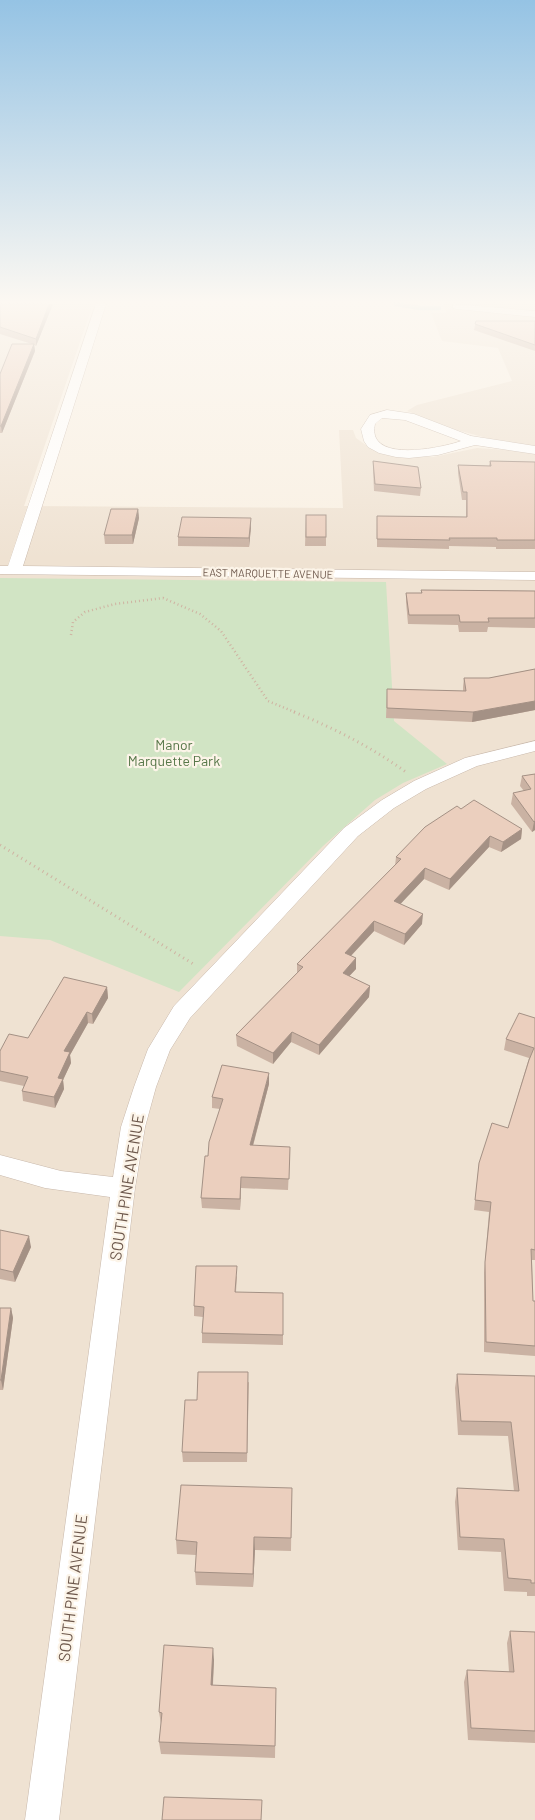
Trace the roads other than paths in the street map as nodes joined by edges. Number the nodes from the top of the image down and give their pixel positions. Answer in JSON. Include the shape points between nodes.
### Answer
{"nodes":[{"id":1,"x":71,"y":389,"type":"edge"},
{"id":2,"x":475,"y":440,"type":"junction"},
{"id":3,"x":535,"y":450,"type":"edge"},
{"id":4,"x":7,"y":570,"type":"edge"},
{"id":5,"x":535,"y":576,"type":"edge"},
{"id":6,"x":535,"y":746,"type":"edge"},
{"id":7,"x":0,"y":1165,"type":"edge"},
{"id":8,"x":123,"y":1188,"type":"junction"},
{"id":9,"x":42,"y":1820,"type":"edge"}],
"edges":[{"from":1,"to":4,"type":"street"},
{"from":2,"to":2,"type":"street","via":[[395,414],[374,417],[367,432],[373,444],[400,453],[433,452]]},
{"from":2,"to":3,"type":"street"},
{"from":4,"to":5,"type":"street","name":"EAST MARQUETTE AVENUE"},
{"from":6,"to":8,"type":"street","name":"SOUTH PINE AVENUE","via":[[470,762],[388,804],[351,832],[216,975],[182,1012],[160,1049],[133,1127]]},
{"from":7,"to":8,"type":"street","via":[[88,1186]]},
{"from":8,"to":9,"type":"street","name":"SOUTH PINE AVENUE"}]}
